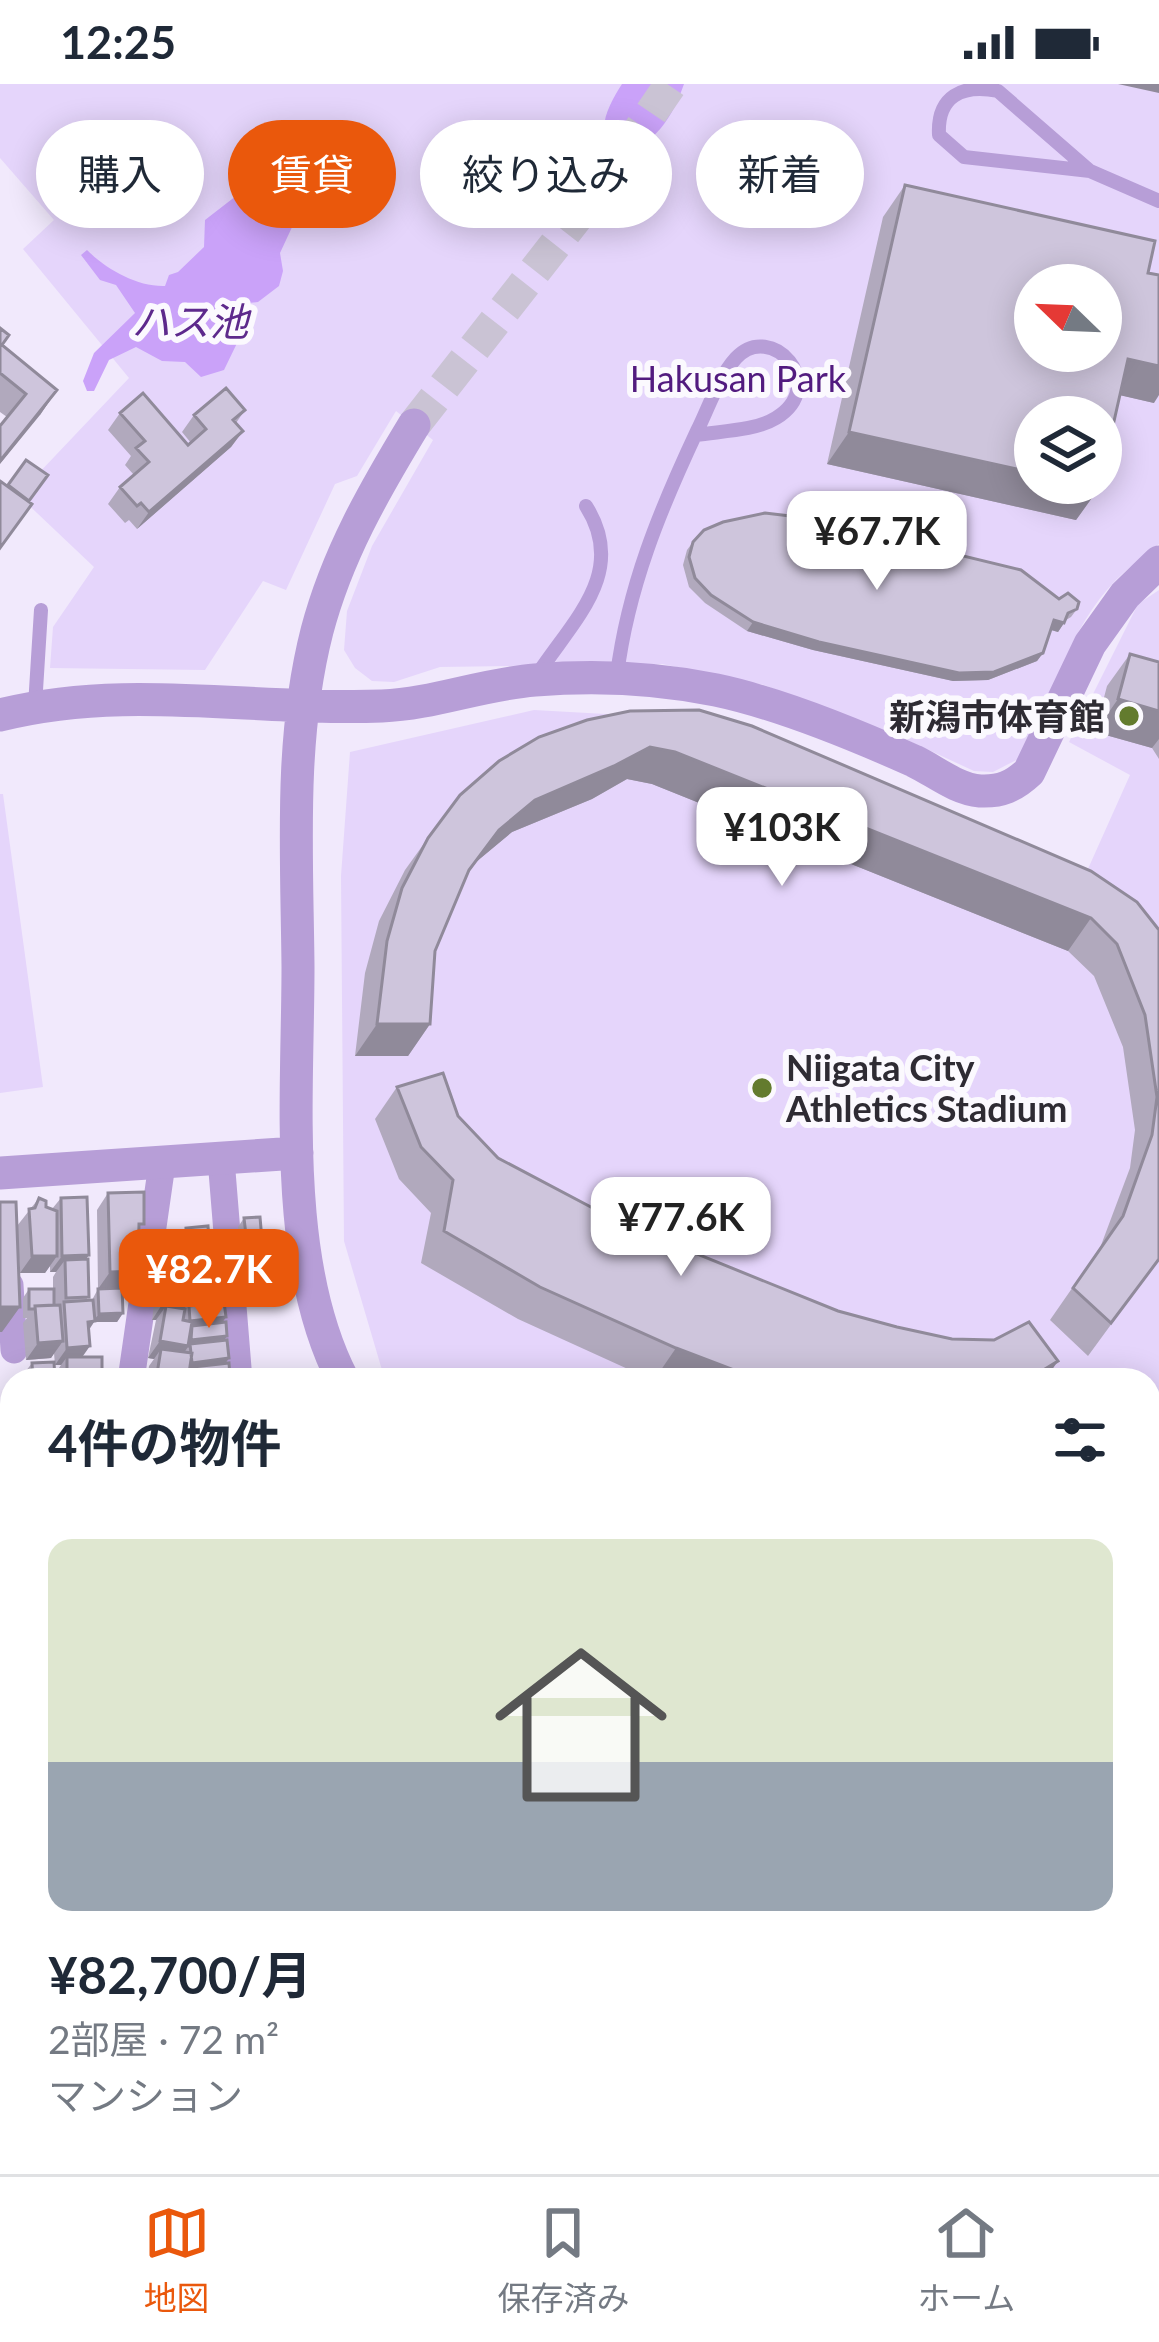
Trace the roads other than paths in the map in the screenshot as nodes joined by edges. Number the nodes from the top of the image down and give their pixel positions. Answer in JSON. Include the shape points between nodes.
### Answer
{"nodes":[{"id":1,"x":1090,"y":170,"type":"junction"},
{"id":2,"x":1159,"y":201,"type":"edge"},
{"id":3,"x":414,"y":425,"type":"tunnel mouth"},
{"id":4,"x":696,"y":435,"type":"junction"},
{"id":5,"x":586,"y":506,"type":"dead end"},
{"id":6,"x":1159,"y":562,"type":"edge"},
{"id":7,"x":41,"y":610,"type":"dead end"},
{"id":8,"x":616,"y":679,"type":"junction"},
{"id":9,"x":534,"y":680,"type":"junction"},
{"id":10,"x":35,"y":706,"type":"junction"},
{"id":11,"x":304,"y":706,"type":"junction"},
{"id":12,"x":0,"y":715,"type":"edge"},
{"id":13,"x":297,"y":1153,"type":"junction"},
{"id":14,"x":221,"y":1159,"type":"junction"},
{"id":15,"x":162,"y":1164,"type":"junction"},
{"id":16,"x":3,"y":1180,"type":"edge"},
{"id":17,"x":9,"y":1261,"type":"edge"},
{"id":18,"x":14,"y":1349,"type":"dead end"},
{"id":19,"x":133,"y":1368,"type":"edge"},
{"id":20,"x":237,"y":1368,"type":"edge"},
{"id":21,"x":339,"y":1368,"type":"edge"}],
"edges":[{"from":1,"to":1,"type":"lane","via":[[964,157],[939,136],[938,119],[944,104],[980,84]]},
{"from":1,"to":2,"type":"lane"},
{"from":3,"to":11,"type":"street","via":[[337,567]]},
{"from":4,"to":4,"type":"lane","via":[[742,352],[769,348],[793,364],[798,389],[773,420]]},
{"from":4,"to":8,"type":"lane","via":[[649,538]]},
{"from":5,"to":9,"type":"lane","via":[[603,539],[602,570]]},
{"from":6,"to":8,"type":"street","via":[[1105,620],[1037,758],[1005,789],[960,786],[744,696]]},
{"from":7,"to":10,"type":"lane"},
{"from":8,"to":9,"type":"street"},
{"from":9,"to":11,"type":"street","via":[[388,706]]},
{"from":10,"to":11,"type":"street","via":[[154,697]]},
{"from":10,"to":12,"type":"street"},
{"from":11,"to":13,"type":"street","via":[[296,775]]},
{"from":13,"to":14,"type":"street"},
{"from":13,"to":21,"type":"street","via":[[313,1306]]},
{"from":14,"to":15,"type":"street"},
{"from":14,"to":20,"type":"street"},
{"from":15,"to":16,"type":"street"},
{"from":15,"to":19,"type":"street"},
{"from":17,"to":18,"type":"street"}]}
